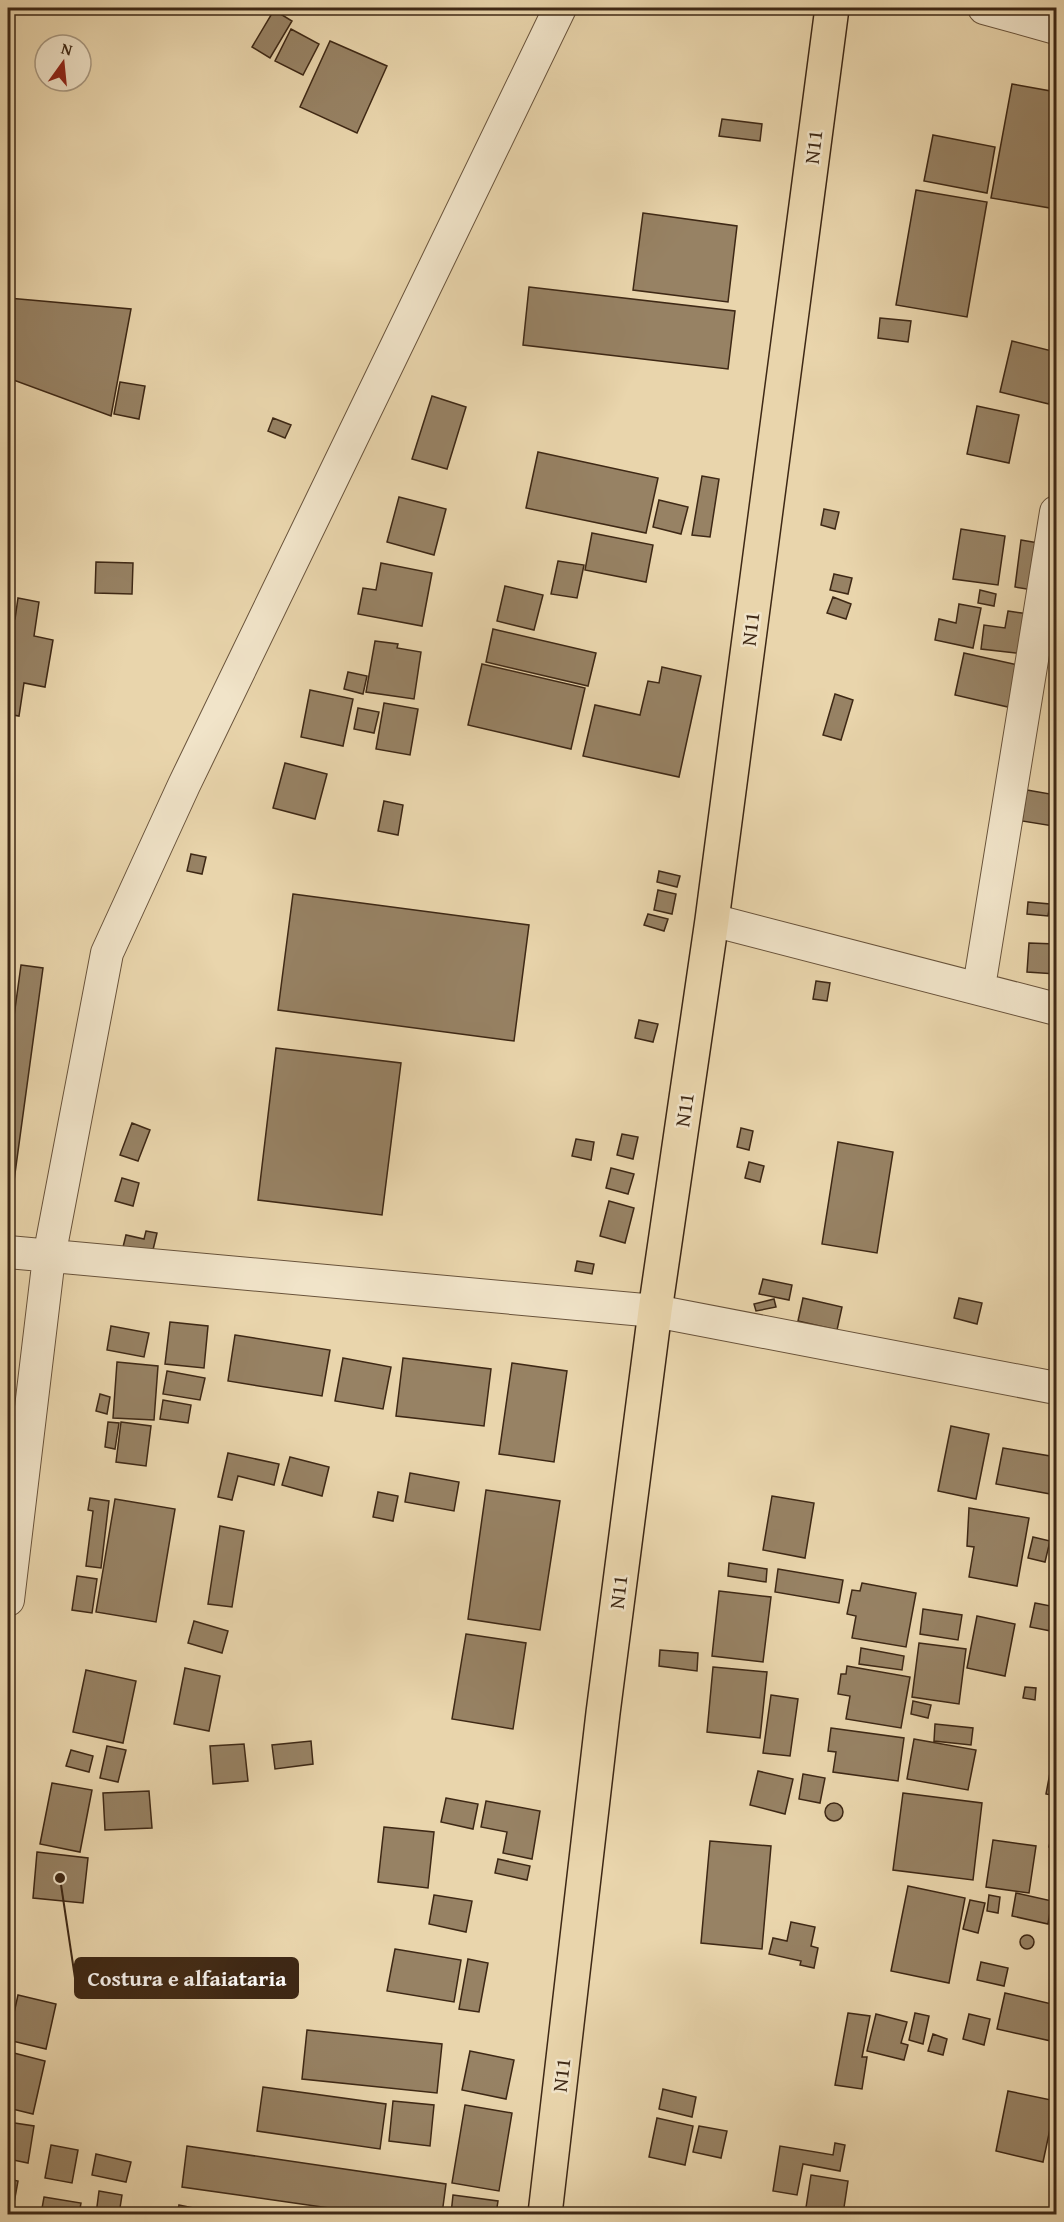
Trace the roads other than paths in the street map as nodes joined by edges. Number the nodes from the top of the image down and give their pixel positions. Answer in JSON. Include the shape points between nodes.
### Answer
{"nodes":[{"id":1,"x":560,"y":8,"type":"edge"},
{"id":2,"x":832,"y":8,"type":"edge"},
{"id":3,"x":984,"y":8,"type":"edge"},
{"id":4,"x":1056,"y":28,"type":"edge"},
{"id":5,"x":1056,"y":512,"type":"edge"},
{"id":6,"x":712,"y":920,"type":"junction"},
{"id":7,"x":979,"y":987,"type":"junction"},
{"id":8,"x":1056,"y":1009,"type":"edge"},
{"id":9,"x":8,"y":1252,"type":"edge"},
{"id":10,"x":49,"y":1257,"type":"junction"},
{"id":11,"x":655,"y":1311,"type":"junction"},
{"id":12,"x":1056,"y":1388,"type":"edge"},
{"id":13,"x":8,"y":1600,"type":"edge"},
{"id":14,"x":545,"y":2214,"type":"edge"}],
"edges":[{"from":1,"to":10,"type":"street","via":[[184,785],[107,953]]},
{"from":2,"to":6,"type":"main road","name":"N11"},
{"from":3,"to":4,"type":"street"},
{"from":5,"to":7,"type":"street"},
{"from":6,"to":7,"type":"street"},
{"from":6,"to":11,"type":"main road","name":"N11"},
{"from":7,"to":8,"type":"street"},
{"from":9,"to":10,"type":"street"},
{"from":10,"to":11,"type":"street"},
{"from":10,"to":13,"type":"street"},
{"from":11,"to":12,"type":"street"},
{"from":11,"to":14,"type":"main road","name":"N11","via":[[603,1713]]}]}
